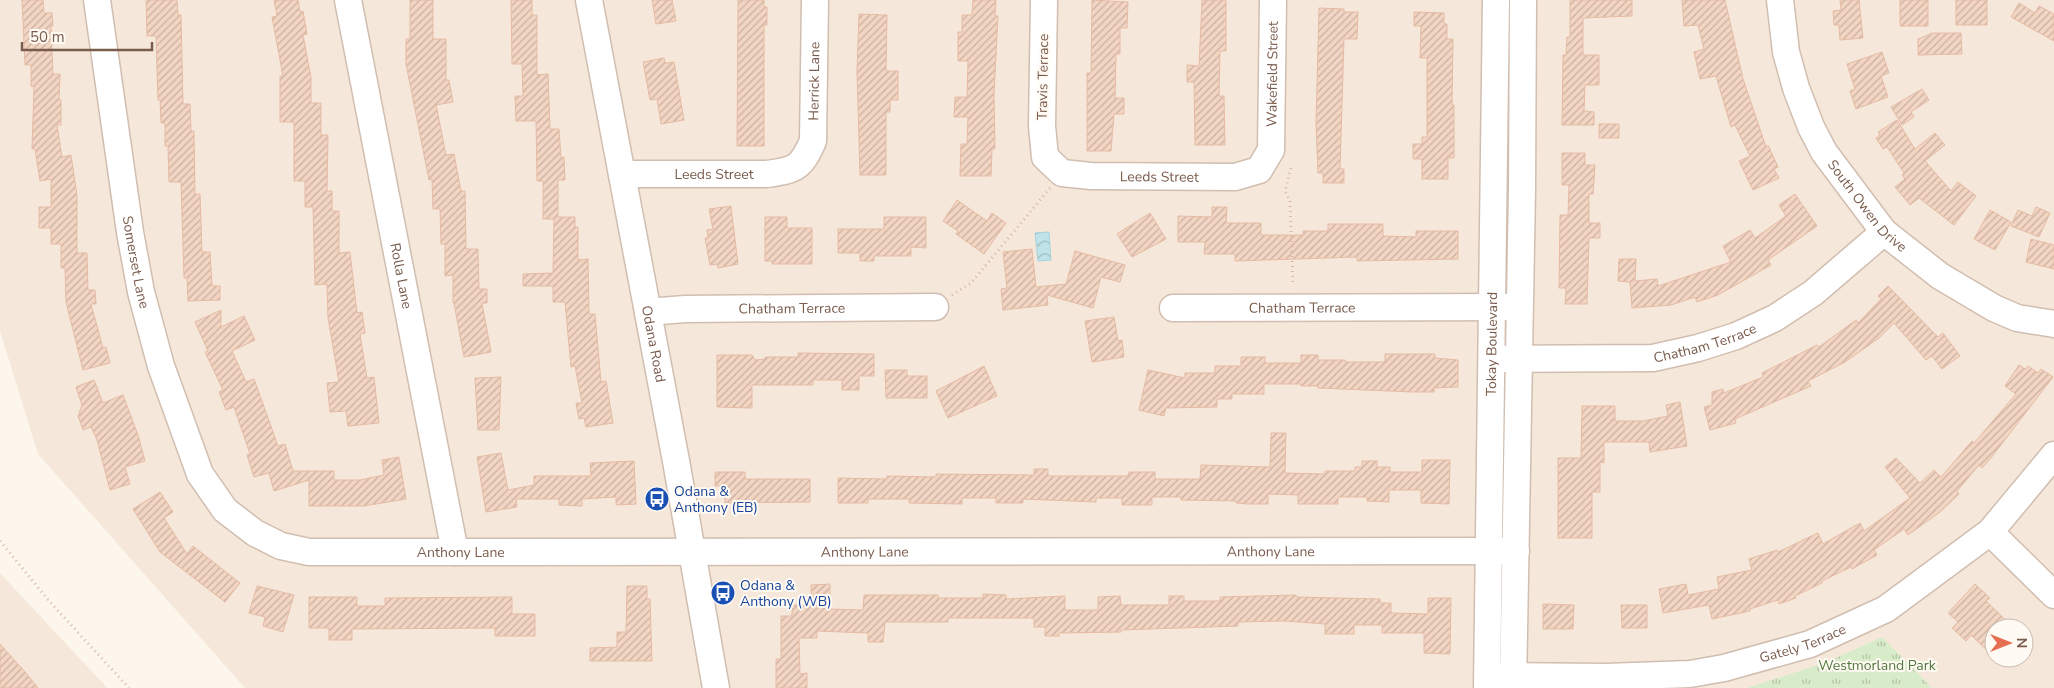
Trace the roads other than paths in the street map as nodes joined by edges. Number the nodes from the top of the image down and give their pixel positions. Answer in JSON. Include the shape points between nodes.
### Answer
{"nodes":[{"id":1,"x":97,"y":0,"type":"edge"},
{"id":2,"x":348,"y":0,"type":"edge"},
{"id":3,"x":589,"y":0,"type":"edge"},
{"id":4,"x":815,"y":0,"type":"edge"},
{"id":5,"x":1044,"y":0,"type":"edge"},
{"id":6,"x":1273,"y":0,"type":"edge"},
{"id":7,"x":1496,"y":0,"type":"edge"},
{"id":8,"x":1523,"y":0,"type":"edge"},
{"id":9,"x":1780,"y":0,"type":"edge"},
{"id":10,"x":1271,"y":150,"type":"joint"},
{"id":11,"x":1045,"y":153,"type":"joint"},
{"id":12,"x":804,"y":161,"type":"joint"},
{"id":13,"x":622,"y":174,"type":"junction"},
{"id":14,"x":1884,"y":232,"type":"junction"},
{"id":15,"x":934,"y":306,"type":"road end"},
{"id":16,"x":1492,"y":307,"type":"junction"},
{"id":17,"x":1519,"y":307,"type":"junction"},
{"id":18,"x":1173,"y":308,"type":"dead end"},
{"id":19,"x":648,"y":312,"type":"junction"},
{"id":20,"x":2054,"y":324,"type":"edge"},
{"id":21,"x":1492,"y":359,"type":"junction"},
{"id":22,"x":1519,"y":360,"type":"junction"},
{"id":23,"x":2054,"y":455,"type":"edge"},
{"id":24,"x":225,"y":510,"type":"joint"},
{"id":25,"x":1990,"y":532,"type":"junction"},
{"id":26,"x":1488,"y":551,"type":"junction"},
{"id":27,"x":1516,"y":551,"type":"junction"},
{"id":28,"x":455,"y":552,"type":"junction"},
{"id":29,"x":692,"y":552,"type":"junction"},
{"id":30,"x":2054,"y":595,"type":"edge"},
{"id":31,"x":1487,"y":682,"type":"edge"},
{"id":32,"x":1513,"y":682,"type":"edge"},
{"id":33,"x":716,"y":688,"type":"edge"}],
"edges":[{"from":1,"to":24,"type":"street","name":"Somerset Lane","via":[[141,292],[161,366],[200,474]]},
{"from":2,"to":28,"type":"street","name":"Rolla Lane"},
{"from":3,"to":13,"type":"street","name":"Odana Road"},
{"from":4,"to":12,"type":"street","name":"Herrick Lane","via":[[813,141]]},
{"from":5,"to":11,"type":"street","name":"Travis Terrace","via":[[1042,126]]},
{"from":6,"to":10,"type":"street","name":"Wakefield Street"},
{"from":7,"to":16,"type":"street","name":"Tokay Boulevard"},
{"from":8,"to":17,"type":"street","name":"Tokay Boulevard"},
{"from":9,"to":14,"type":"street","name":"South Owen Drive","via":[[1786,52],[1811,127],[1824,152]]},
{"from":10,"to":11,"type":"street","name":"Leeds Street","via":[[1259,170],[1235,177],[1062,173],[1045,157]]},
{"from":12,"to":13,"type":"street","name":"Leeds Street","via":[[788,171],[767,174]]},
{"from":13,"to":19,"type":"street","name":"Odana Road"},
{"from":14,"to":20,"type":"street","name":"South Owen Drive","via":[[1940,276],[1994,308],[2017,318]]},
{"from":14,"to":22,"type":"street","name":"Chatham Terrace","via":[[1813,293],[1775,318],[1736,336],[1653,358]]},
{"from":15,"to":19,"type":"street","name":"Chatham Terrace"},
{"from":16,"to":17,"type":"street","name":"Chatham Terrace"},
{"from":16,"to":18,"type":"street","name":"Chatham Terrace"},
{"from":16,"to":21,"type":"street","name":"Tokay Boulevard"},
{"from":17,"to":22,"type":"street","name":"Tokay Boulevard"},
{"from":19,"to":29,"type":"street","name":"Odana Road"},
{"from":21,"to":22,"type":"street","name":"Chatham Terrace"},
{"from":21,"to":26,"type":"street","name":"Tokay Boulevard"},
{"from":22,"to":27,"type":"street","name":"Tokay Boulevard"},
{"from":23,"to":25,"type":"street","name":"Gately Terrace"},
{"from":24,"to":28,"type":"street","name":"Anthony Lane","via":[[255,533],[281,546],[309,552]]},
{"from":25,"to":30,"type":"street"},
{"from":25,"to":32,"type":"street","name":"Gately Terrace","via":[[1886,609],[1810,644],[1690,674]]},
{"from":26,"to":27,"type":"street","name":"Anthony Lane"},
{"from":26,"to":29,"type":"street","name":"Anthony Lane"},
{"from":26,"to":31,"type":"street","name":"Tokay Boulevard"},
{"from":27,"to":32,"type":"street","name":"Tokay Boulevard"},
{"from":28,"to":29,"type":"street","name":"Anthony Lane"},
{"from":29,"to":33,"type":"street","name":"Odana Road"},
{"from":31,"to":32,"type":"street","name":"Gately Terrace"}]}
